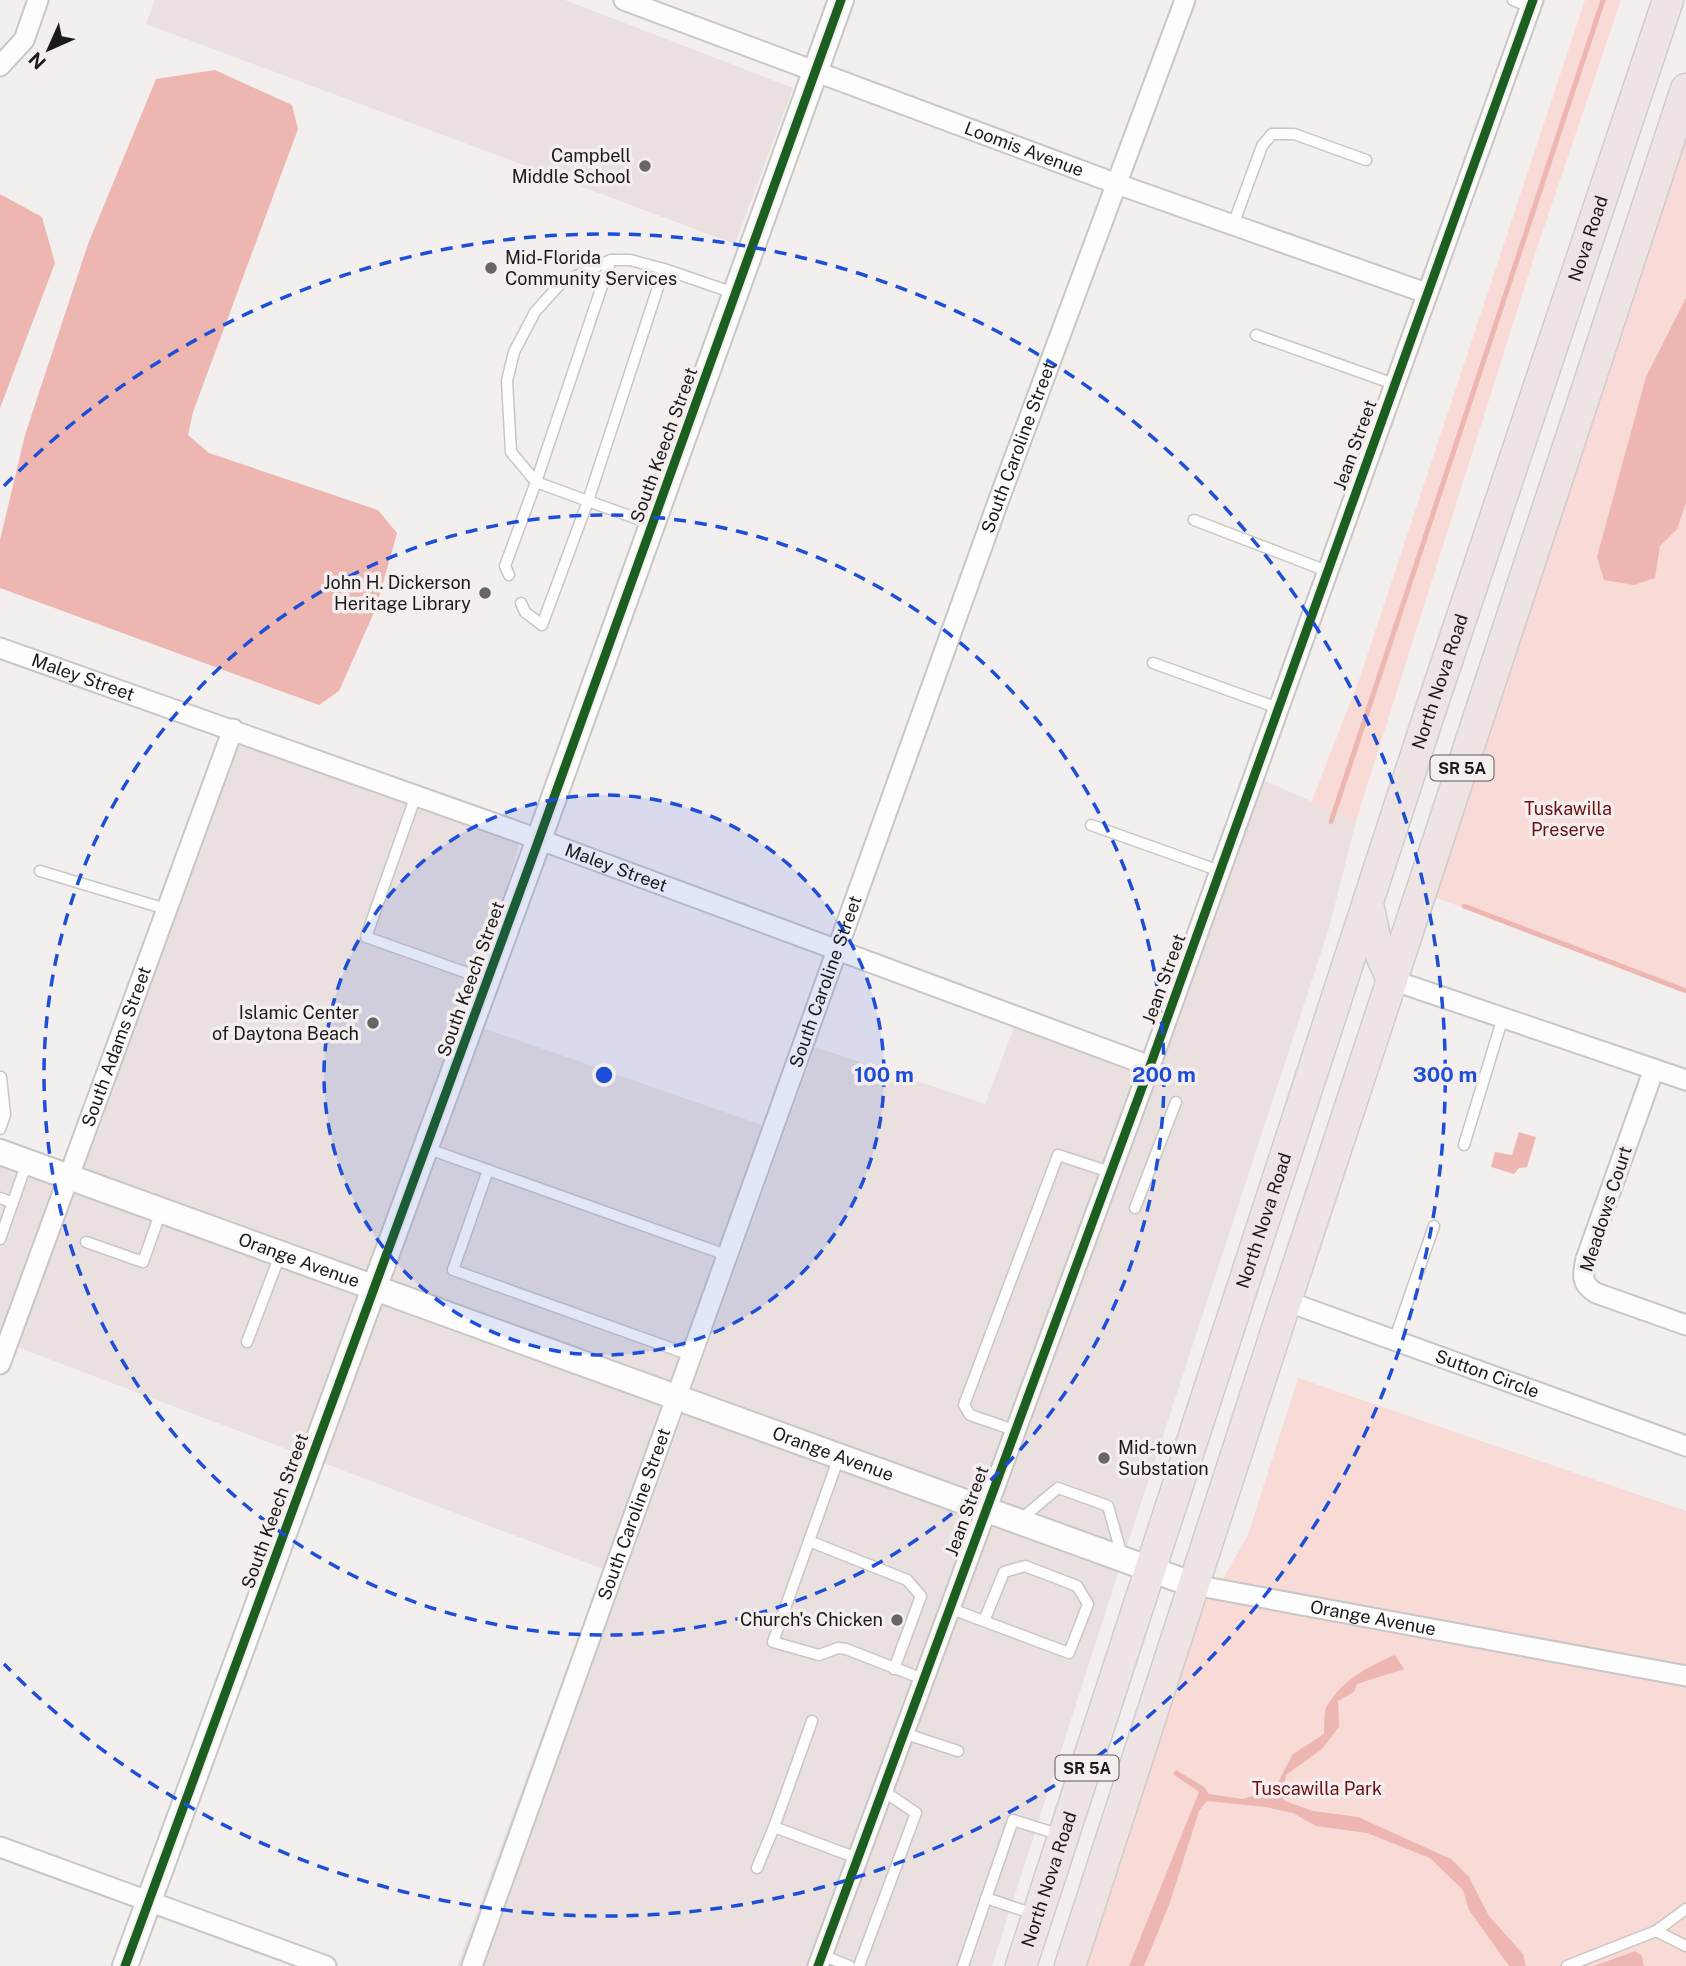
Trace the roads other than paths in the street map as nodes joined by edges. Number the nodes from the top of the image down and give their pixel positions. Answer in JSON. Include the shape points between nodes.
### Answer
{"nodes":[{"id":1,"x":38,"y":0,"type":"edge"},
{"id":2,"x":624,"y":0,"type":"edge"},
{"id":3,"x":841,"y":0,"type":"edge"},
{"id":4,"x":1185,"y":0,"type":"edge"},
{"id":5,"x":1668,"y":0,"type":"edge"},
{"id":6,"x":1526,"y":2,"type":"edge"},
{"id":7,"x":0,"y":66,"type":"edge"},
{"id":8,"x":815,"y":72,"type":"junction"},
{"id":9,"x":1686,"y":89,"type":"edge"},
{"id":10,"x":1633,"y":104,"type":"junction"},
{"id":11,"x":1366,"y":160,"type":"dead end"},
{"id":12,"x":1612,"y":170,"type":"junction"},
{"id":13,"x":1117,"y":184,"type":"junction"},
{"id":14,"x":1653,"y":188,"type":"junction"},
{"id":15,"x":1233,"y":225,"type":"junction"},
{"id":16,"x":1630,"y":258,"type":"junction"},
{"id":17,"x":611,"y":260,"type":"junction"},
{"id":18,"x":664,"y":268,"type":"junction"},
{"id":19,"x":1426,"y":293,"type":"junction"},
{"id":20,"x":735,"y":294,"type":"junction"},
{"id":21,"x":1256,"y":335,"type":"dead end"},
{"id":22,"x":1394,"y":384,"type":"junction"},
{"id":23,"x":1509,"y":477,"type":"joint"},
{"id":24,"x":536,"y":482,"type":"junction"},
{"id":25,"x":588,"y":501,"type":"junction"},
{"id":26,"x":1194,"y":520,"type":"dead end"},
{"id":27,"x":652,"y":524,"type":"junction"},
{"id":28,"x":507,"y":571,"type":"dead end"},
{"id":29,"x":1327,"y":571,"type":"junction"},
{"id":30,"x":521,"y":603,"type":"dead end"},
{"id":31,"x":0,"y":648,"type":"edge"},
{"id":32,"x":1153,"y":663,"type":"dead end"},
{"id":33,"x":1278,"y":708,"type":"junction"},
{"id":34,"x":233,"y":729,"type":"junction"},
{"id":35,"x":416,"y":795,"type":"junction"},
{"id":36,"x":1091,"y":825,"type":"dead end"},
{"id":37,"x":538,"y":839,"type":"junction"},
{"id":38,"x":40,"y":871,"type":"dead end"},
{"id":39,"x":1220,"y":872,"type":"junction"},
{"id":40,"x":1368,"y":904,"type":"junction"},
{"id":41,"x":166,"y":909,"type":"junction"},
{"id":42,"x":839,"y":951,"type":"junction"},
{"id":43,"x":1345,"y":974,"type":"junction"},
{"id":44,"x":487,"y":980,"type":"junction"},
{"id":45,"x":1392,"y":980,"type":"junction"},
{"id":46,"x":1503,"y":1017,"type":"junction"},
{"id":47,"x":1371,"y":1043,"type":"junction"},
{"id":48,"x":1150,"y":1066,"type":"junction"},
{"id":49,"x":1654,"y":1069,"type":"junction"},
{"id":50,"x":1,"y":1077,"type":"edge"},
{"id":51,"x":1686,"y":1080,"type":"edge"},
{"id":52,"x":1176,"y":1102,"type":"dead end"},
{"id":53,"x":0,"y":1129,"type":"edge"},
{"id":54,"x":1464,"y":1144,"type":"dead end"},
{"id":55,"x":425,"y":1148,"type":"junction"},
{"id":56,"x":0,"y":1152,"type":"edge"},
{"id":57,"x":27,"y":1162,"type":"junction"},
{"id":58,"x":488,"y":1170,"type":"junction"},
{"id":59,"x":1110,"y":1172,"type":"junction"},
{"id":60,"x":68,"y":1177,"type":"junction"},
{"id":61,"x":0,"y":1198,"type":"edge"},
{"id":62,"x":13,"y":1203,"type":"junction"},
{"id":63,"x":1135,"y":1208,"type":"dead end"},
{"id":64,"x":161,"y":1211,"type":"junction"},
{"id":65,"x":1434,"y":1226,"type":"dead end"},
{"id":66,"x":0,"y":1240,"type":"edge"},
{"id":67,"x":86,"y":1242,"type":"dead end"},
{"id":68,"x":280,"y":1254,"type":"junction"},
{"id":69,"x":729,"y":1256,"type":"junction"},
{"id":70,"x":374,"y":1288,"type":"junction"},
{"id":71,"x":1286,"y":1301,"type":"junction"},
{"id":72,"x":1686,"y":1325,"type":"edge"},
{"id":73,"x":1394,"y":1341,"type":"junction"},
{"id":74,"x":247,"y":1342,"type":"dead end"},
{"id":75,"x":693,"y":1357,"type":"junction"},
{"id":76,"x":0,"y":1364,"type":"edge"},
{"id":77,"x":678,"y":1398,"type":"junction"},
{"id":78,"x":1014,"y":1430,"type":"junction"},
{"id":79,"x":1686,"y":1446,"type":"edge"},
{"id":80,"x":840,"y":1457,"type":"junction"},
{"id":81,"x":985,"y":1509,"type":"junction"},
{"id":82,"x":1018,"y":1521,"type":"junction"},
{"id":83,"x":809,"y":1541,"type":"junction"},
{"id":84,"x":1123,"y":1560,"type":"junction"},
{"id":85,"x":1152,"y":1570,"type":"junction"},
{"id":86,"x":1194,"y":1586,"type":"junction"},
{"id":87,"x":949,"y":1608,"type":"junction"},
{"id":88,"x":984,"y":1621,"type":"junction"},
{"id":89,"x":894,"y":1669,"type":"junction"},
{"id":90,"x":1686,"y":1676,"type":"edge"},
{"id":91,"x":923,"y":1679,"type":"junction"},
{"id":92,"x":812,"y":1721,"type":"dead end"},
{"id":93,"x":903,"y":1732,"type":"junction"},
{"id":94,"x":958,"y":1751,"type":"dead end"},
{"id":95,"x":882,"y":1790,"type":"junction"},
{"id":96,"x":774,"y":1827,"type":"junction"},
{"id":97,"x":1065,"y":1836,"type":"junction"},
{"id":98,"x":0,"y":1847,"type":"edge"},
{"id":99,"x":858,"y":1858,"type":"junction"},
{"id":100,"x":757,"y":1868,"type":"dead end"},
{"id":101,"x":986,"y":1898,"type":"junction"},
{"id":102,"x":148,"y":1901,"type":"junction"},
{"id":103,"x":1686,"y":1909,"type":"edge"},
{"id":104,"x":1038,"y":1915,"type":"junction"},
{"id":105,"x":1656,"y":1931,"type":"junction"},
{"id":106,"x":1686,"y":1946,"type":"edge"},
{"id":107,"x":820,"y":1961,"type":"edge"},
{"id":108,"x":125,"y":1966,"type":"edge"},
{"id":109,"x":326,"y":1966,"type":"edge"},
{"id":110,"x":472,"y":1966,"type":"edge"},
{"id":111,"x":849,"y":1966,"type":"edge"},
{"id":112,"x":859,"y":1966,"type":"edge"},
{"id":113,"x":963,"y":1966,"type":"edge"},
{"id":114,"x":1021,"y":1966,"type":"edge"},
{"id":115,"x":1070,"y":1966,"type":"edge"},
{"id":116,"x":1567,"y":1966,"type":"edge"}],
"edges":[{"from":1,"to":7,"type":"street","via":[[24,40]]},
{"from":2,"to":8,"type":"street","name":"Loomis Avenue"},
{"from":3,"to":8,"type":"street","name":"South Keech Street"},
{"from":4,"to":13,"type":"street","name":"South Caroline Street"},
{"from":5,"to":10,"type":"main road","name":"Nova Road","number":"SR 5A"},
{"from":6,"to":19,"type":"street","name":"Jean Street"},
{"from":8,"to":13,"type":"street","name":"Loomis Avenue"},
{"from":8,"to":20,"type":"street","name":"South Keech Street"},
{"from":9,"to":14,"type":"main road","number":"SR 5A"},
{"from":10,"to":12,"type":"main road","name":"Nova Road","number":"SR 5A"},
{"from":10,"to":14,"type":"main road","via":[[1639,155]]},
{"from":11,"to":15,"type":"lane","via":[[1294,134],[1272,134],[1262,146]]},
{"from":12,"to":16,"type":"main road","via":[[1625,194]]},
{"from":12,"to":23,"type":"main road","name":"Nova Road","number":"SR 5A"},
{"from":13,"to":15,"type":"street","name":"Loomis Avenue"},
{"from":13,"to":42,"type":"street","name":"South Caroline Street","via":[[998,502]]},
{"from":14,"to":16,"type":"main road","number":"SR 5A"},
{"from":15,"to":19,"type":"street","name":"Loomis Avenue"},
{"from":16,"to":45,"type":"main road","number":"SR 5A"},
{"from":17,"to":18,"type":"lane"},
{"from":17,"to":24,"type":"lane"},
{"from":17,"to":24,"type":"lane","via":[[561,283],[535,312],[514,352],[507,381],[511,452]]},
{"from":18,"to":20,"type":"lane"},
{"from":18,"to":25,"type":"lane"},
{"from":19,"to":22,"type":"street","name":"Jean Street"},
{"from":20,"to":27,"type":"street","name":"South Keech Street"},
{"from":21,"to":22,"type":"lane"},
{"from":22,"to":29,"type":"street","name":"Jean Street"},
{"from":23,"to":40,"type":"main road","name":"North Nova Road","number":"SR 5A"},
{"from":24,"to":25,"type":"lane"},
{"from":24,"to":28,"type":"lane"},
{"from":25,"to":27,"type":"lane"},
{"from":25,"to":30,"type":"lane","via":[[542,625]]},
{"from":26,"to":29,"type":"lane"},
{"from":27,"to":37,"type":"street","name":"South Keech Street"},
{"from":29,"to":33,"type":"street","name":"Jean Street"},
{"from":31,"to":34,"type":"street","name":"Maley Street"},
{"from":32,"to":33,"type":"lane"},
{"from":33,"to":39,"type":"street","name":"Jean Street"},
{"from":34,"to":35,"type":"street","name":"Maley Street"},
{"from":34,"to":41,"type":"street","name":"South Adams Street"},
{"from":35,"to":37,"type":"street","name":"Maley Street"},
{"from":35,"to":44,"type":"lane","via":[[366,937]]},
{"from":36,"to":39,"type":"lane"},
{"from":37,"to":42,"type":"street","name":"Maley Street"},
{"from":37,"to":44,"type":"street","name":"South Keech Street"},
{"from":38,"to":41,"type":"lane"},
{"from":39,"to":48,"type":"street","name":"Jean Street"},
{"from":40,"to":43,"type":"main road","name":"North Nova Road","number":"SR 5A"},
{"from":40,"to":45,"type":"main road","via":[[1380,955]]},
{"from":41,"to":60,"type":"street","name":"South Adams Street"},
{"from":42,"to":48,"type":"street","name":"Maley Street"},
{"from":42,"to":69,"type":"street","name":"South Caroline Street"},
{"from":43,"to":47,"type":"main road","via":[[1361,999]]},
{"from":43,"to":85,"type":"main road","name":"North Nova Road","number":"SR 5A"},
{"from":44,"to":55,"type":"street","name":"South Keech Street"},
{"from":45,"to":46,"type":"street"},
{"from":45,"to":47,"type":"main road","number":"SR 5A"},
{"from":46,"to":49,"type":"street"},
{"from":46,"to":54,"type":"lane"},
{"from":47,"to":71,"type":"main road","number":"SR 5A"},
{"from":48,"to":59,"type":"street","name":"Jean Street"},
{"from":49,"to":51,"type":"street"},
{"from":49,"to":72,"type":"street","name":"Meadows Court","via":[[1582,1279],[1596,1293]]},
{"from":50,"to":53,"type":"lane","via":[[5,1115]]},
{"from":52,"to":63,"type":"lane"},
{"from":55,"to":58,"type":"lane"},
{"from":55,"to":70,"type":"street","name":"South Keech Street"},
{"from":56,"to":57,"type":"street","name":"Orange Avenue"},
{"from":57,"to":60,"type":"street","name":"Orange Avenue"},
{"from":57,"to":62,"type":"lane"},
{"from":58,"to":69,"type":"lane"},
{"from":58,"to":75,"type":"lane","via":[[453,1270]]},
{"from":59,"to":78,"type":"street","name":"Jean Street"},
{"from":59,"to":78,"type":"lane","via":[[1058,1155],[979,1361],[964,1405],[970,1415]]},
{"from":60,"to":64,"type":"street","name":"Orange Avenue"},
{"from":60,"to":76,"type":"street","name":"South Adams Street"},
{"from":61,"to":62,"type":"lane"},
{"from":62,"to":66,"type":"lane"},
{"from":64,"to":67,"type":"lane","via":[[143,1262]]},
{"from":64,"to":68,"type":"street","name":"Orange Avenue"},
{"from":65,"to":73,"type":"lane"},
{"from":68,"to":70,"type":"street","name":"Orange Avenue"},
{"from":68,"to":74,"type":"lane"},
{"from":69,"to":75,"type":"street","name":"South Caroline Street"},
{"from":70,"to":77,"type":"street","name":"Orange Avenue"},
{"from":70,"to":102,"type":"street","name":"South Keech Street"},
{"from":71,"to":73,"type":"street","name":"Sutton Circle"},
{"from":71,"to":86,"type":"main road","number":"SR 5A"},
{"from":73,"to":79,"type":"street","name":"Sutton Circle"},
{"from":75,"to":77,"type":"street","name":"South Caroline Street"},
{"from":77,"to":80,"type":"street","name":"Orange Avenue"},
{"from":77,"to":110,"type":"street","name":"South Caroline Street"},
{"from":78,"to":81,"type":"street","name":"Jean Street"},
{"from":80,"to":81,"type":"street","name":"Orange Avenue"},
{"from":80,"to":83,"type":"lane"},
{"from":81,"to":82,"type":"street","name":"Orange Avenue"},
{"from":81,"to":87,"type":"street","name":"Jean Street"},
{"from":82,"to":84,"type":"street","name":"Orange Avenue"},
{"from":82,"to":84,"type":"lane","via":[[1058,1488],[1095,1501],[1108,1506]]},
{"from":83,"to":89,"type":"lane","via":[[907,1580],[921,1596]]},
{"from":83,"to":89,"type":"lane","via":[[773,1642],[819,1655],[838,1648]]},
{"from":84,"to":85,"type":"street","name":"Orange Avenue"},
{"from":85,"to":86,"type":"street","name":"Orange Avenue"},
{"from":85,"to":97,"type":"main road","name":"North Nova Road","number":"SR 5A"},
{"from":86,"to":90,"type":"street","name":"Orange Avenue"},
{"from":86,"to":115,"type":"main road","number":"SR 5A"},
{"from":87,"to":88,"type":"lane"},
{"from":87,"to":91,"type":"street","name":"Jean Street"},
{"from":88,"to":88,"type":"lane","via":[[1069,1653],[1088,1604],[1077,1586],[1025,1566],[1004,1572]]},
{"from":89,"to":91,"type":"lane"},
{"from":91,"to":93,"type":"street","name":"Jean Street"},
{"from":92,"to":96,"type":"lane"},
{"from":93,"to":94,"type":"lane"},
{"from":93,"to":95,"type":"street","name":"Jean Street"},
{"from":95,"to":99,"type":"street","name":"Jean Street"},
{"from":95,"to":112,"type":"lane","via":[[916,1813]]},
{"from":96,"to":99,"type":"lane"},
{"from":96,"to":100,"type":"lane"},
{"from":97,"to":101,"type":"lane","via":[[1013,1820]]},
{"from":97,"to":104,"type":"main road","name":"North Nova Road","number":"SR 5A"},
{"from":98,"to":102,"type":"street"},
{"from":99,"to":107,"type":"street","name":"Jean Street"},
{"from":101,"to":104,"type":"lane"},
{"from":101,"to":113,"type":"lane"},
{"from":102,"to":108,"type":"street","name":"South Keech Street"},
{"from":102,"to":109,"type":"street"},
{"from":103,"to":105,"type":"lane"},
{"from":104,"to":114,"type":"main road","name":"North Nova Road","number":"SR 5A"},
{"from":105,"to":106,"type":"lane"},
{"from":105,"to":116,"type":"lane"},
{"from":107,"to":111,"type":"lane"}]}
